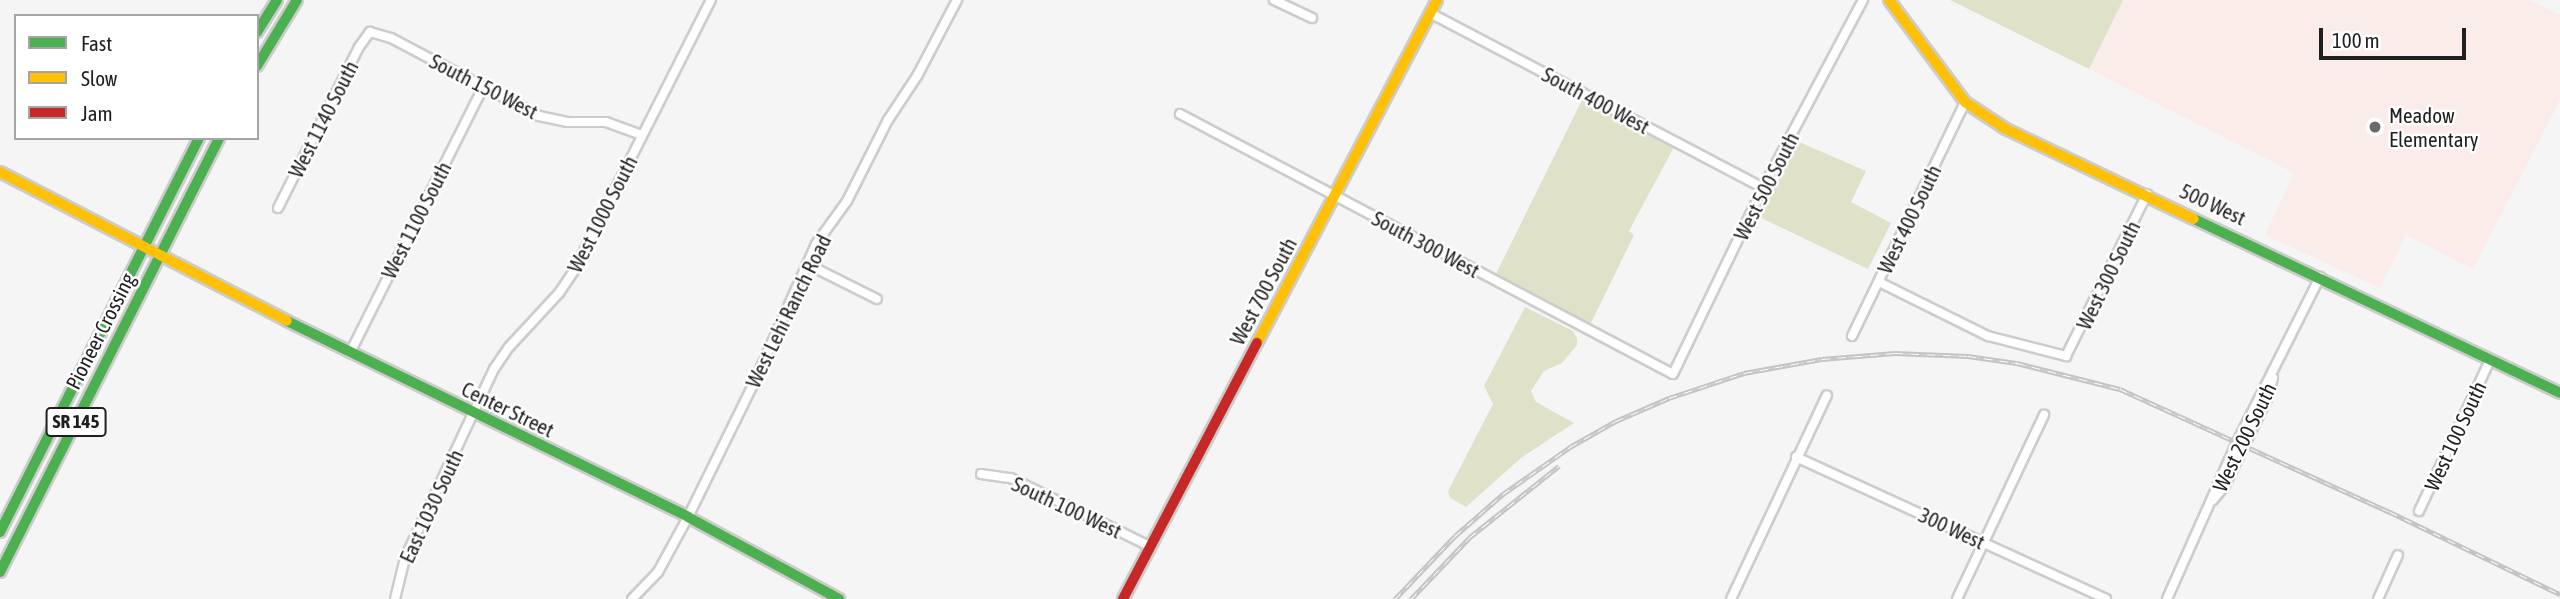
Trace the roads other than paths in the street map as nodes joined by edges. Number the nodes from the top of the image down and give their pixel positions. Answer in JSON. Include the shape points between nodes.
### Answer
{"nodes":[{"id":1,"x":277,"y":0,"type":"edge"},
{"id":2,"x":297,"y":0,"type":"edge"},
{"id":3,"x":711,"y":0,"type":"edge"},
{"id":4,"x":1274,"y":0,"type":"edge"},
{"id":5,"x":1437,"y":0,"type":"edge"},
{"id":6,"x":1863,"y":0,"type":"edge"},
{"id":7,"x":1889,"y":0,"type":"edge"},
{"id":8,"x":955,"y":1,"type":"edge"},
{"id":9,"x":1430,"y":13,"type":"junction"},
{"id":10,"x":1312,"y":18,"type":"dead end"},
{"id":11,"x":259,"y":29,"type":"edge"},
{"id":12,"x":370,"y":32,"type":"joint"},
{"id":13,"x":259,"y":63,"type":"edge"},
{"id":14,"x":483,"y":88,"type":"junction"},
{"id":15,"x":1965,"y":102,"type":"junction"},
{"id":16,"x":1180,"y":114,"type":"dead end"},
{"id":17,"x":642,"y":135,"type":"junction"},
{"id":18,"x":198,"y":140,"type":"edge"},
{"id":19,"x":218,"y":140,"type":"edge"},
{"id":20,"x":0,"y":172,"type":"edge"},
{"id":21,"x":1763,"y":188,"type":"junction"},
{"id":22,"x":2147,"y":194,"type":"junction"},
{"id":23,"x":1335,"y":196,"type":"junction"},
{"id":24,"x":278,"y":208,"type":"dead end"},
{"id":25,"x":143,"y":248,"type":"junction"},
{"id":26,"x":159,"y":256,"type":"junction"},
{"id":27,"x":807,"y":264,"type":"junction"},
{"id":28,"x":2320,"y":277,"type":"junction"},
{"id":29,"x":1878,"y":282,"type":"junction"},
{"id":30,"x":877,"y":299,"type":"dead end"},
{"id":31,"x":1852,"y":336,"type":"dead end"},
{"id":32,"x":350,"y":353,"type":"junction"},
{"id":33,"x":2490,"y":360,"type":"junction"},
{"id":34,"x":1673,"y":374,"type":"joint"},
{"id":35,"x":2560,"y":393,"type":"edge"},
{"id":36,"x":1827,"y":395,"type":"dead end"},
{"id":37,"x":473,"y":414,"type":"junction"},
{"id":38,"x":2043,"y":415,"type":"dead end"},
{"id":39,"x":1797,"y":457,"type":"junction"},
{"id":40,"x":981,"y":474,"type":"dead end"},
{"id":41,"x":2419,"y":511,"type":"dead end"},
{"id":42,"x":688,"y":517,"type":"junction"},
{"id":43,"x":0,"y":533,"type":"edge"},
{"id":44,"x":1983,"y":542,"type":"junction"},
{"id":45,"x":1151,"y":547,"type":"junction"},
{"id":46,"x":2398,"y":555,"type":"dead end"},
{"id":47,"x":0,"y":572,"type":"edge"},
{"id":48,"x":816,"y":594,"type":"edge"},
{"id":49,"x":395,"y":599,"type":"edge"},
{"id":50,"x":632,"y":599,"type":"edge"},
{"id":51,"x":839,"y":599,"type":"edge"},
{"id":52,"x":1123,"y":599,"type":"edge"},
{"id":53,"x":1731,"y":599,"type":"edge"},
{"id":54,"x":1957,"y":599,"type":"edge"},
{"id":55,"x":2106,"y":599,"type":"edge"},
{"id":56,"x":2167,"y":599,"type":"edge"},
{"id":57,"x":2378,"y":599,"type":"edge"}],
"edges":[{"from":1,"to":11,"type":"main road"},
{"from":2,"to":13,"type":"main road"},
{"from":3,"to":17,"type":"street","name":"West 1000 South"},
{"from":4,"to":10,"type":"street"},
{"from":5,"to":9,"type":"main road","name":"West 700 South"},
{"from":6,"to":21,"type":"street","name":"West 500 South"},
{"from":7,"to":15,"type":"main road","name":"500 West"},
{"from":8,"to":27,"type":"street","name":"West Lehi Ranch Road","via":[[847,201]]},
{"from":9,"to":21,"type":"street","name":"South 400 West"},
{"from":9,"to":23,"type":"main road","name":"West 700 South"},
{"from":12,"to":14,"type":"street","name":"South 150 West","via":[[391,38]]},
{"from":12,"to":24,"type":"street","name":"West 1140 South"},
{"from":14,"to":17,"type":"street","name":"South 150 West","via":[[540,116],[567,122],[606,122]]},
{"from":14,"to":32,"type":"street","name":"West 1100 South"},
{"from":15,"to":22,"type":"main road","name":"500 West","via":[[2006,129]]},
{"from":15,"to":29,"type":"street","name":"West 400 South"},
{"from":16,"to":23,"type":"street","name":"South 300 West"},
{"from":17,"to":37,"type":"street","name":"West 1000 South","via":[[568,281],[509,347]]},
{"from":18,"to":25,"type":"main road","number":"SR 145"},
{"from":19,"to":26,"type":"main road","number":"SR 145"},
{"from":20,"to":25,"type":"main road"},
{"from":21,"to":34,"type":"street","name":"West 500 South"},
{"from":22,"to":28,"type":"main road","name":"500 West"},
{"from":22,"to":29,"type":"street","name":"West 300 South","via":[[2066,356],[1988,336]]},
{"from":23,"to":34,"type":"street","name":"South 300 West"},
{"from":23,"to":45,"type":"main road","name":"West 700 South"},
{"from":25,"to":26,"type":"main road","name":"Center Street"},
{"from":25,"to":43,"type":"main road","name":"Pioneer Crossing","number":"SR 145"},
{"from":26,"to":32,"type":"main road","name":"Center Street"},
{"from":26,"to":47,"type":"main road","name":"Pioneer Crossing","number":"SR 145"},
{"from":27,"to":30,"type":"street"},
{"from":27,"to":42,"type":"street","name":"West Lehi Ranch Road"},
{"from":28,"to":33,"type":"main road","name":"500 West"},
{"from":28,"to":56,"type":"street","name":"West 200 South","via":[[2274,373],[2267,399]]},
{"from":29,"to":31,"type":"street","name":"West 400 South"},
{"from":32,"to":37,"type":"main road","name":"Center Street"},
{"from":33,"to":35,"type":"main road","name":"500 West"},
{"from":33,"to":41,"type":"street","name":"West 100 South"},
{"from":36,"to":39,"type":"street"},
{"from":37,"to":42,"type":"main road","name":"Center Street"},
{"from":37,"to":49,"type":"street","name":"East 1030 South","via":[[405,558]]},
{"from":38,"to":44,"type":"street"},
{"from":39,"to":44,"type":"street","name":"300 West"},
{"from":39,"to":53,"type":"street"},
{"from":40,"to":45,"type":"street","name":"South 100 West","via":[[1011,478]]},
{"from":42,"to":48,"type":"main road","name":"Center Street"},
{"from":42,"to":50,"type":"street","name":"West Lehi Ranch Road","via":[[658,572]]},
{"from":44,"to":54,"type":"street"},
{"from":44,"to":55,"type":"street","name":"300 West"},
{"from":45,"to":52,"type":"main road","name":"West 700 South"},
{"from":46,"to":57,"type":"street"},
{"from":48,"to":51,"type":"main road","name":"Center Street"}]}
